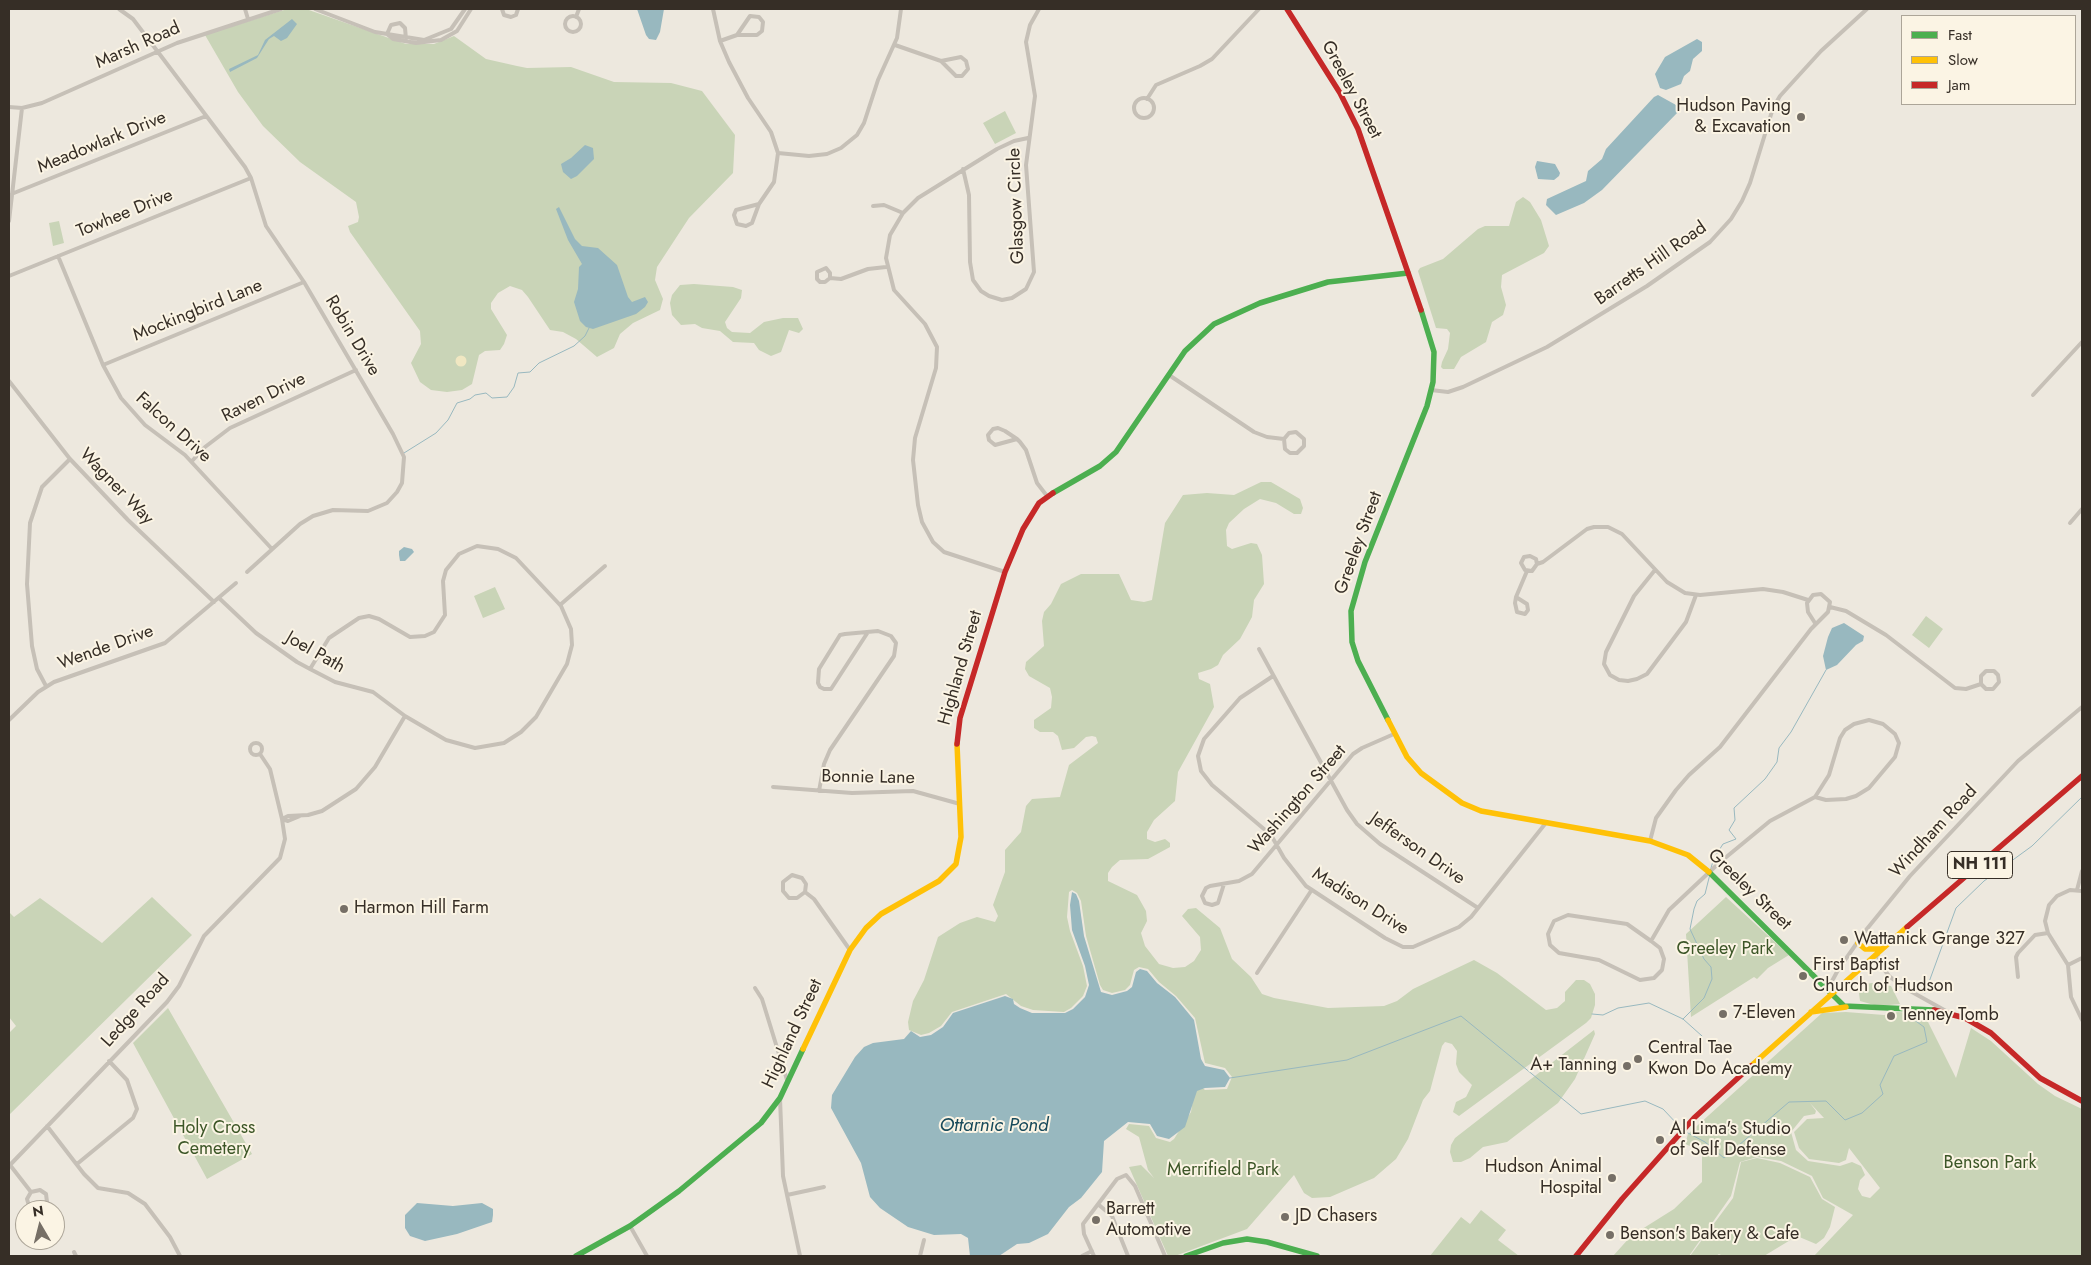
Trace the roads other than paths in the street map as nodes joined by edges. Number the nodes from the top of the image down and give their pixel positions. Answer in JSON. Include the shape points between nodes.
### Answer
{"nodes":[{"id":1,"x":119,"y":9,"type":"edge"},
{"id":2,"x":245,"y":9,"type":"edge"},
{"id":3,"x":281,"y":9,"type":"edge"},
{"id":4,"x":316,"y":9,"type":"edge"},
{"id":5,"x":465,"y":9,"type":"edge"},
{"id":6,"x":471,"y":9,"type":"edge"},
{"id":7,"x":502,"y":9,"type":"edge"},
{"id":8,"x":518,"y":9,"type":"edge"},
{"id":9,"x":579,"y":9,"type":"edge"},
{"id":10,"x":712,"y":9,"type":"edge"},
{"id":11,"x":901,"y":9,"type":"edge"},
{"id":12,"x":1039,"y":9,"type":"edge"},
{"id":13,"x":1259,"y":9,"type":"edge"},
{"id":14,"x":1287,"y":9,"type":"edge"},
{"id":15,"x":1867,"y":9,"type":"edge"},
{"id":16,"x":576,"y":17,"type":"junction"},
{"id":17,"x":248,"y":19,"type":"junction"},
{"id":18,"x":387,"y":34,"type":"junction"},
{"id":19,"x":737,"y":35,"type":"junction"},
{"id":20,"x":406,"y":39,"type":"junction"},
{"id":21,"x":720,"y":41,"type":"junction"},
{"id":22,"x":895,"y":45,"type":"junction"},
{"id":23,"x":158,"y":52,"type":"junction"},
{"id":24,"x":941,"y":61,"type":"junction"},
{"id":25,"x":1147,"y":98,"type":"junction"},
{"id":26,"x":9,"y":107,"type":"edge"},
{"id":27,"x":22,"y":108,"type":"junction"},
{"id":28,"x":206,"y":116,"type":"junction"},
{"id":29,"x":1028,"y":138,"type":"junction"},
{"id":30,"x":778,"y":153,"type":"junction"},
{"id":31,"x":963,"y":169,"type":"junction"},
{"id":32,"x":251,"y":178,"type":"junction"},
{"id":33,"x":10,"y":195,"type":"edge"},
{"id":34,"x":759,"y":204,"type":"junction"},
{"id":35,"x":873,"y":206,"type":"dead end"},
{"id":36,"x":903,"y":213,"type":"junction"},
{"id":37,"x":9,"y":221,"type":"edge"},
{"id":38,"x":58,"y":256,"type":"junction"},
{"id":39,"x":886,"y":267,"type":"junction"},
{"id":40,"x":1408,"y":273,"type":"junction"},
{"id":41,"x":9,"y":276,"type":"edge"},
{"id":42,"x":830,"y":278,"type":"dead end"},
{"id":43,"x":304,"y":282,"type":"junction"},
{"id":44,"x":2082,"y":342,"type":"edge"},
{"id":45,"x":102,"y":365,"type":"junction"},
{"id":46,"x":356,"y":370,"type":"junction"},
{"id":47,"x":1169,"y":375,"type":"junction"},
{"id":48,"x":9,"y":381,"type":"edge"},
{"id":49,"x":1432,"y":390,"type":"junction"},
{"id":50,"x":2033,"y":395,"type":"dead end"},
{"id":51,"x":1017,"y":439,"type":"junction"},
{"id":52,"x":1284,"y":439,"type":"junction"},
{"id":53,"x":70,"y":460,"type":"junction"},
{"id":54,"x":192,"y":461,"type":"junction"},
{"id":55,"x":1047,"y":496,"type":"junction"},
{"id":56,"x":2082,"y":509,"type":"edge"},
{"id":57,"x":2070,"y":523,"type":"dead end"},
{"id":58,"x":272,"y":549,"type":"junction"},
{"id":59,"x":1537,"y":564,"type":"junction"},
{"id":60,"x":605,"y":566,"type":"dead end"},
{"id":61,"x":1655,"y":570,"type":"junction"},
{"id":62,"x":1527,"y":571,"type":"junction"},
{"id":63,"x":247,"y":572,"type":"dead end"},
{"id":64,"x":1005,"y":572,"type":"junction"},
{"id":65,"x":236,"y":583,"type":"dead end"},
{"id":66,"x":1696,"y":595,"type":"junction"},
{"id":67,"x":1516,"y":597,"type":"junction"},
{"id":68,"x":219,"y":598,"type":"junction"},
{"id":69,"x":1808,"y":600,"type":"junction"},
{"id":70,"x":214,"y":602,"type":"junction"},
{"id":71,"x":560,"y":605,"type":"junction"},
{"id":72,"x":1830,"y":607,"type":"junction"},
{"id":73,"x":1815,"y":623,"type":"junction"},
{"id":74,"x":868,"y":632,"type":"junction"},
{"id":75,"x":1259,"y":649,"type":"dead end"},
{"id":76,"x":310,"y":669,"type":"junction"},
{"id":77,"x":1273,"y":676,"type":"junction"},
{"id":78,"x":1981,"y":684,"type":"junction"},
{"id":79,"x":46,"y":686,"type":"junction"},
{"id":80,"x":2082,"y":707,"type":"edge"},
{"id":81,"x":405,"y":716,"type":"junction"},
{"id":82,"x":9,"y":720,"type":"edge"},
{"id":83,"x":1394,"y":734,"type":"junction"},
{"id":84,"x":260,"y":754,"type":"dead end"},
{"id":85,"x":2082,"y":776,"type":"edge"},
{"id":86,"x":1330,"y":780,"type":"junction"},
{"id":87,"x":773,"y":787,"type":"dead end"},
{"id":88,"x":819,"y":791,"type":"junction"},
{"id":89,"x":1815,"y":797,"type":"junction"},
{"id":90,"x":960,"y":804,"type":"junction"},
{"id":91,"x":282,"y":819,"type":"junction"},
{"id":92,"x":1545,"y":824,"type":"junction"},
{"id":93,"x":1650,"y":841,"type":"junction"},
{"id":94,"x":1277,"y":845,"type":"junction"},
{"id":95,"x":2082,"y":871,"type":"edge"},
{"id":96,"x":1710,"y":872,"type":"junction"},
{"id":97,"x":1224,"y":884,"type":"junction"},
{"id":98,"x":2076,"y":890,"type":"junction"},
{"id":99,"x":1311,"y":891,"type":"junction"},
{"id":100,"x":2082,"y":891,"type":"edge"},
{"id":101,"x":805,"y":892,"type":"junction"},
{"id":102,"x":1478,"y":908,"type":"junction"},
{"id":103,"x":2048,"y":933,"type":"junction"},
{"id":104,"x":1651,"y":941,"type":"junction"},
{"id":105,"x":1858,"y":943,"type":"junction"},
{"id":106,"x":850,"y":950,"type":"junction"},
{"id":107,"x":1880,"y":951,"type":"junction"},
{"id":108,"x":2082,"y":958,"type":"edge"},
{"id":109,"x":2068,"y":965,"type":"junction"},
{"id":110,"x":1256,"y":973,"type":"dead end"},
{"id":111,"x":2018,"y":977,"type":"dead end"},
{"id":112,"x":755,"y":988,"type":"dead end"},
{"id":113,"x":1832,"y":994,"type":"junction"},
{"id":114,"x":1850,"y":1007,"type":"junction"},
{"id":115,"x":1811,"y":1012,"type":"junction"},
{"id":116,"x":1948,"y":1012,"type":"junction"},
{"id":117,"x":2082,"y":1020,"type":"edge"},
{"id":118,"x":109,"y":1061,"type":"junction"},
{"id":119,"x":787,"y":1080,"type":"junction"},
{"id":120,"x":780,"y":1098,"type":"junction"},
{"id":121,"x":2082,"y":1101,"type":"edge"},
{"id":122,"x":47,"y":1126,"type":"junction"},
{"id":123,"x":77,"y":1164,"type":"junction"},
{"id":124,"x":9,"y":1166,"type":"edge"},
{"id":125,"x":824,"y":1187,"type":"dead end"},
{"id":126,"x":31,"y":1192,"type":"junction"},
{"id":127,"x":787,"y":1195,"type":"junction"},
{"id":128,"x":1099,"y":1205,"type":"junction"},
{"id":129,"x":630,"y":1226,"type":"junction"},
{"id":130,"x":924,"y":1240,"type":"dead end"},
{"id":131,"x":1092,"y":1251,"type":"junction"},
{"id":132,"x":180,"y":1256,"type":"edge"},
{"id":133,"x":576,"y":1256,"type":"edge"},
{"id":134,"x":647,"y":1256,"type":"edge"},
{"id":135,"x":800,"y":1256,"type":"edge"},
{"id":136,"x":920,"y":1256,"type":"edge"},
{"id":137,"x":1082,"y":1256,"type":"edge"},
{"id":138,"x":1094,"y":1256,"type":"edge"},
{"id":139,"x":1128,"y":1256,"type":"edge"},
{"id":140,"x":1165,"y":1256,"type":"edge"},
{"id":141,"x":1186,"y":1256,"type":"edge"},
{"id":142,"x":1317,"y":1256,"type":"edge"},
{"id":143,"x":1576,"y":1256,"type":"edge"}],
"edges":[{"from":1,"to":23,"type":"street","name":"Robin Drive","via":[[133,19]]},
{"from":2,"to":17,"type":"street"},
{"from":3,"to":17,"type":"street","name":"Marsh Road"},
{"from":4,"to":18,"type":"street"},
{"from":5,"to":20,"type":"street","via":[[453,27],[439,35],[424,40]]},
{"from":6,"to":20,"type":"street","via":[[457,31],[446,37],[426,43]]},
{"from":7,"to":8,"type":"street","via":[[504,15],[511,18]]},
{"from":9,"to":16,"type":"street"},
{"from":10,"to":21,"type":"street"},
{"from":11,"to":22,"type":"street"},
{"from":12,"to":29,"type":"street","name":"Glasgow Circle","via":[[1030,25],[1026,42],[1035,96]]},
{"from":13,"to":25,"type":"street","via":[[1207,62],[1159,83]]},
{"from":14,"to":40,"type":"street","name":"Greeley Street","via":[[1328,72],[1356,124]]},
{"from":15,"to":49,"type":"street","name":"Barretts Hill Road","via":[[1816,56],[1780,96],[1773,108],[1744,197],[1731,219],[1710,242],[1682,264],[1559,340],[1464,387],[1448,392]]},
{"from":16,"to":16,"type":"street","via":[[569,17],[566,21],[570,32],[581,26]]},
{"from":17,"to":23,"type":"street","name":"Marsh Road","via":[[199,34]]},
{"from":18,"to":20,"type":"street"},
{"from":18,"to":20,"type":"street","via":[[392,26],[400,23],[404,26]]},
{"from":19,"to":19,"type":"street","via":[[757,35],[762,31],[763,22],[750,16]]},
{"from":19,"to":21,"type":"street"},
{"from":21,"to":30,"type":"street","via":[[748,98],[771,132]]},
{"from":22,"to":24,"type":"street"},
{"from":22,"to":30,"type":"street","via":[[878,80],[864,123],[852,140],[826,154]]},
{"from":23,"to":27,"type":"street","name":"Marsh Road","via":[[42,103]]},
{"from":23,"to":28,"type":"street","name":"Robin Drive"},
{"from":24,"to":24,"type":"street","via":[[961,57],[968,69],[962,76],[956,76]]},
{"from":25,"to":25,"type":"street","via":[[1154,111],[1149,117],[1140,118],[1134,113],[1134,104],[1140,98]]},
{"from":26,"to":27,"type":"street","name":"Marsh Road"},
{"from":27,"to":33,"type":"street"},
{"from":28,"to":32,"type":"street","name":"Robin Drive"},
{"from":28,"to":33,"type":"street","name":"Meadowlark Drive"},
{"from":29,"to":31,"type":"street","via":[[1005,145]]},
{"from":29,"to":31,"type":"street","name":"Glasgow Circle","via":[[1026,175],[1034,272],[1026,289],[1012,298],[1002,300],[989,296],[974,280],[970,262],[969,195]]},
{"from":30,"to":34,"type":"street","via":[[774,182]]},
{"from":31,"to":36,"type":"street","via":[[929,190]]},
{"from":32,"to":38,"type":"street","name":"Towhee Drive"},
{"from":32,"to":43,"type":"street","name":"Robin Drive","via":[[266,226]]},
{"from":33,"to":37,"type":"street"},
{"from":34,"to":34,"type":"street","via":[[749,225],[737,224],[734,219],[736,210]]},
{"from":35,"to":36,"type":"street","via":[[884,205]]},
{"from":36,"to":39,"type":"street","via":[[887,246]]},
{"from":38,"to":41,"type":"street","name":"Towhee Drive"},
{"from":38,"to":45,"type":"street","name":"Falcon Drive"},
{"from":39,"to":42,"type":"street","via":[[864,270],[846,278]]},
{"from":39,"to":64,"type":"street","via":[[894,290],[925,324],[937,347],[936,368],[915,438],[912,460],[925,529],[944,552]]},
{"from":40,"to":47,"type":"street","name":"Highland Street","via":[[1328,282],[1260,303],[1214,324],[1196,338]]},
{"from":40,"to":49,"type":"street","name":"Greeley Street","via":[[1432,342]]},
{"from":43,"to":45,"type":"street","name":"Mockingbird Lane"},
{"from":43,"to":46,"type":"street","name":"Robin Drive"},
{"from":44,"to":50,"type":"street"},
{"from":45,"to":54,"type":"street","name":"Falcon Drive","via":[[113,387],[134,414]]},
{"from":46,"to":54,"type":"street","name":"Raven Drive","via":[[230,428]]},
{"from":46,"to":58,"type":"street","name":"Robin Drive","via":[[402,452],[404,473],[400,487],[387,503],[373,509],[333,510],[313,516]]},
{"from":47,"to":52,"type":"street","via":[[1254,432]]},
{"from":47,"to":55,"type":"street","name":"Highland Street","via":[[1116,452],[1100,466]]},
{"from":48,"to":53,"type":"street","name":"Wagner Way"},
{"from":49,"to":83,"type":"street","name":"Greeley Street","via":[[1358,581],[1351,611],[1356,656]]},
{"from":51,"to":51,"type":"street","via":[[995,445],[988,435],[998,428]]},
{"from":51,"to":55,"type":"street","via":[[1026,450],[1036,483]]},
{"from":52,"to":52,"type":"street","via":[[1285,449],[1290,453],[1297,453],[1304,446],[1300,434],[1292,432]]},
{"from":53,"to":70,"type":"street","name":"Wagner Way"},
{"from":53,"to":79,"type":"street","via":[[42,487],[30,523],[27,584],[32,646],[37,669]]},
{"from":54,"to":58,"type":"street","name":"Falcon Drive"},
{"from":55,"to":64,"type":"street","name":"Highland Street","via":[[1030,515]]},
{"from":56,"to":57,"type":"street"},
{"from":58,"to":63,"type":"street","name":"Robin Drive"},
{"from":59,"to":61,"type":"street","via":[[1587,529],[1604,526],[1622,534]]},
{"from":59,"to":62,"type":"street"},
{"from":59,"to":62,"type":"street","via":[[1533,556],[1524,557],[1522,566]]},
{"from":60,"to":71,"type":"street"},
{"from":61,"to":66,"type":"street","via":[[1677,590]]},
{"from":61,"to":66,"type":"street","via":[[1634,596],[1606,652],[1604,664],[1610,675],[1628,681],[1638,680],[1647,674],[1686,622]]},
{"from":62,"to":67,"type":"street"},
{"from":64,"to":90,"type":"street","name":"Highland Street","via":[[958,728],[956,748]]},
{"from":65,"to":68,"type":"street","name":"Wende Drive"},
{"from":66,"to":69,"type":"street","via":[[1763,589]]},
{"from":67,"to":67,"type":"street","via":[[1516,610],[1524,614],[1528,612],[1528,606]]},
{"from":68,"to":70,"type":"street","name":"Wende Drive"},
{"from":68,"to":76,"type":"street","name":"Joel Path","via":[[256,633]]},
{"from":69,"to":72,"type":"street","via":[[1821,594],[1829,599]]},
{"from":69,"to":73,"type":"street","via":[[1808,612]]},
{"from":70,"to":79,"type":"street","name":"Wende Drive","via":[[165,642],[63,677]]},
{"from":71,"to":76,"type":"street","name":"Joel Path","via":[[516,558],[488,546],[467,549],[451,561],[446,570],[445,616],[434,632],[410,636],[379,619],[369,616],[358,618],[329,638]]},
{"from":71,"to":81,"type":"street","name":"Joel Path","via":[[571,629],[572,645],[567,664],[536,717],[513,738],[495,746],[465,747],[446,740]]},
{"from":72,"to":73,"type":"street","via":[[1827,614]]},
{"from":72,"to":78,"type":"street","via":[[1886,634],[1953,687],[1962,689]]},
{"from":73,"to":93,"type":"street","via":[[1720,748],[1676,790],[1656,818]]},
{"from":74,"to":74,"type":"street","via":[[845,634],[837,639],[819,669],[820,686],[827,690],[834,686]]},
{"from":74,"to":88,"type":"street","via":[[878,631],[891,636],[896,643],[894,656],[830,750]]},
{"from":75,"to":77,"type":"street","name":"Jefferson Drive"},
{"from":76,"to":81,"type":"street","name":"Joel Path","via":[[344,685],[373,692]]},
{"from":77,"to":86,"type":"street","name":"Jefferson Drive"},
{"from":77,"to":94,"type":"street","name":"Madison Drive","via":[[1240,698],[1204,739],[1198,756],[1203,774]]},
{"from":78,"to":78,"type":"street","via":[[1988,689],[1995,688],[1999,682],[1998,675],[1992,671],[1984,672]]},
{"from":79,"to":82,"type":"street","name":"Wende Drive"},
{"from":80,"to":105,"type":"street","name":"Windham Road","via":[[2004,776],[1910,876]]},
{"from":81,"to":91,"type":"street","via":[[375,767],[356,790],[322,811],[288,821]]},
{"from":83,"to":86,"type":"street","name":"Washington Street","via":[[1357,751]]},
{"from":83,"to":92,"type":"street","name":"Greeley Street","via":[[1413,766],[1453,797],[1486,812]]},
{"from":84,"to":91,"type":"street","name":"Ledge Road","via":[[270,769]]},
{"from":85,"to":107,"type":"street","number":"NH 111"},
{"from":86,"to":94,"type":"street","name":"Washington Street"},
{"from":86,"to":102,"type":"street","name":"Jefferson Drive","via":[[1364,831]]},
{"from":87,"to":88,"type":"street","name":"Bonnie Lane"},
{"from":88,"to":90,"type":"street","name":"Bonnie Lane","via":[[913,790]]},
{"from":89,"to":89,"type":"street","via":[[1829,775],[1840,738],[1849,726],[1874,721],[1895,734],[1899,743],[1896,757],[1869,788],[1846,799]]},
{"from":89,"to":96,"type":"street","via":[[1770,822]]},
{"from":90,"to":106,"type":"street","name":"Highland Street","via":[[961,847],[951,870],[881,914]]},
{"from":91,"to":118,"type":"street","name":"Ledge Road","via":[[285,844],[276,863],[210,928],[173,995]]},
{"from":92,"to":93,"type":"street","name":"Greeley Street"},
{"from":92,"to":102,"type":"street","name":"Madison Drive"},
{"from":93,"to":96,"type":"street","name":"Greeley Street","via":[[1688,854]]},
{"from":94,"to":97,"type":"street","name":"Washington Street","via":[[1248,877]]},
{"from":94,"to":99,"type":"street","name":"Madison Drive","via":[[1295,874]]},
{"from":95,"to":98,"type":"street"},
{"from":96,"to":104,"type":"street","via":[[1671,907]]},
{"from":96,"to":113,"type":"street","name":"Greeley Street"},
{"from":97,"to":97,"type":"street","name":"Washington Street","via":[[1218,903],[1212,906],[1205,903],[1202,896],[1206,888]]},
{"from":98,"to":100,"type":"street"},
{"from":98,"to":103,"type":"street","via":[[2061,893],[2051,902],[2045,921]]},
{"from":99,"to":102,"type":"street","name":"Madison Drive","via":[[1385,938],[1408,947],[1423,944],[1455,929]]},
{"from":99,"to":110,"type":"street"},
{"from":101,"to":101,"type":"street","via":[[805,883],[799,876],[790,876],[783,882],[783,891],[789,898],[797,898]]},
{"from":101,"to":106,"type":"street","via":[[814,899]]},
{"from":103,"to":109,"type":"street"},
{"from":103,"to":111,"type":"street","via":[[2035,936],[2018,952]]},
{"from":104,"to":104,"type":"street","via":[[1627,924],[1570,916],[1554,921],[1548,934],[1550,945],[1559,953],[1595,959],[1643,980],[1656,976],[1664,964],[1661,950]]},
{"from":105,"to":107,"type":"street","via":[[1865,949]]},
{"from":105,"to":113,"type":"street","name":"Windham Road","via":[[1831,983]]},
{"from":106,"to":119,"type":"street","name":"Highland Street"},
{"from":107,"to":113,"type":"street","number":"NH 111"},
{"from":107,"to":116,"type":"street","via":[[1880,964],[1889,976]]},
{"from":108,"to":109,"type":"street"},
{"from":109,"to":117,"type":"street","via":[[2070,997]]},
{"from":112,"to":119,"type":"street","via":[[762,999]]},
{"from":113,"to":114,"type":"street","name":"Greeley Street","via":[[1841,1004]]},
{"from":113,"to":115,"type":"street","number":"NH 111"},
{"from":114,"to":115,"type":"street"},
{"from":114,"to":116,"type":"street"},
{"from":115,"to":143,"type":"street","number":"NH 111","via":[[1694,1118]]},
{"from":116,"to":121,"type":"street","via":[[1983,1027],[2040,1078]]},
{"from":118,"to":122,"type":"street","name":"Ledge Road"},
{"from":118,"to":123,"type":"street","via":[[127,1080],[137,1109],[132,1118]]},
{"from":119,"to":120,"type":"street","name":"Highland Street"},
{"from":120,"to":127,"type":"street","via":[[782,1176]]},
{"from":120,"to":129,"type":"street","name":"Highland Street","via":[[766,1119],[736,1145]]},
{"from":122,"to":123,"type":"street"},
{"from":122,"to":124,"type":"street","name":"Ledge Road"},
{"from":123,"to":132,"type":"street","via":[[98,1188],[128,1193],[145,1204]]},
{"from":124,"to":126,"type":"street"},
{"from":125,"to":127,"type":"street"},
{"from":126,"to":126,"type":"street","via":[[29,1206],[36,1210],[43,1208],[47,1202],[46,1194],[40,1190]]},
{"from":127,"to":135,"type":"street"},
{"from":128,"to":131,"type":"street","via":[[1083,1224]]},
{"from":128,"to":139,"type":"street","via":[[1112,1216]]},
{"from":128,"to":140,"type":"street","via":[[1117,1179],[1126,1175],[1135,1186]]},
{"from":129,"to":133,"type":"street","name":"Highland Street"},
{"from":129,"to":134,"type":"street"},
{"from":130,"to":136,"type":"street"},
{"from":131,"to":137,"type":"street"},
{"from":131,"to":138,"type":"street"},
{"from":141,"to":142,"type":"street","via":[[1230,1241],[1257,1240]]}]}
